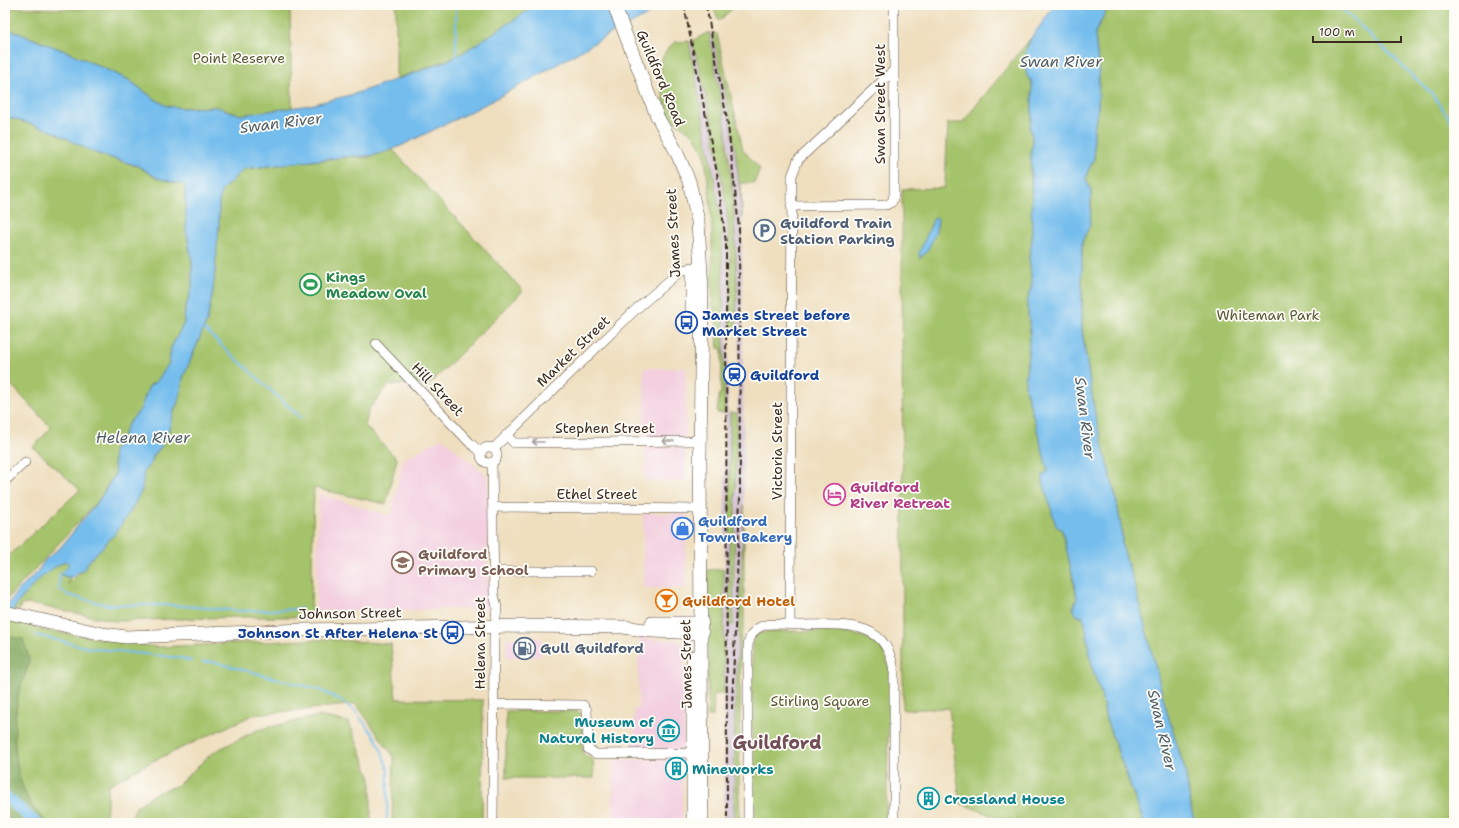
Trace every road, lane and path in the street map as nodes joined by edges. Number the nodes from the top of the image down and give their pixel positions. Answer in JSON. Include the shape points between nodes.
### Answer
{"nodes":[{"id":1,"x":614,"y":5,"type":"edge"},
{"id":2,"x":894,"y":5,"type":"edge"},
{"id":3,"x":894,"y":70,"type":"junction"},
{"id":4,"x":681,"y":162,"type":"joint"},
{"id":5,"x":791,"y":206,"type":"junction"},
{"id":6,"x":697,"y":269,"type":"junction"},
{"id":7,"x":701,"y":303,"type":"junction"},
{"id":8,"x":692,"y":341,"type":"junction"},
{"id":9,"x":376,"y":344,"type":"dead end"},
{"id":10,"x":700,"y":431,"type":"junction"},
{"id":11,"x":506,"y":435,"type":"junction"},
{"id":12,"x":692,"y":441,"type":"junction"},
{"id":13,"x":494,"y":448,"type":"junction"},
{"id":14,"x":481,"y":452,"type":"junction"},
{"id":15,"x":25,"y":462,"type":"dead end"},
{"id":16,"x":492,"y":462,"type":"junction"},
{"id":17,"x":5,"y":481,"type":"edge"},
{"id":18,"x":494,"y":507,"type":"junction"},
{"id":19,"x":696,"y":509,"type":"junction"},
{"id":20,"x":494,"y":571,"type":"junction"},
{"id":21,"x":591,"y":571,"type":"dead end"},
{"id":22,"x":5,"y":612,"type":"edge"},
{"id":23,"x":790,"y":625,"type":"junction"},
{"id":24,"x":494,"y":626,"type":"junction"},
{"id":25,"x":697,"y":628,"type":"junction"},
{"id":26,"x":493,"y":704,"type":"junction"},
{"id":27,"x":698,"y":753,"type":"junction"},
{"id":28,"x":493,"y":823,"type":"edge"},
{"id":29,"x":693,"y":823,"type":"edge"},
{"id":30,"x":702,"y":823,"type":"edge"},
{"id":31,"x":748,"y":823,"type":"edge"},
{"id":32,"x":894,"y":823,"type":"edge"}],
"edges":[{"from":1,"to":4,"type":"highway","name":"Guildford Road","via":[[657,116]]},
{"from":2,"to":3,"type":"street","name":"Swan Street West"},
{"from":3,"to":5,"type":"street","via":[[798,160],[792,176]]},
{"from":3,"to":5,"type":"street","name":"Swan Street West","via":[[892,202],[886,205]]},
{"from":4,"to":6,"type":"highway","name":"James Street","via":[[690,199]]},
{"from":5,"to":23,"type":"street","name":"Victoria Street"},
{"from":6,"to":7,"type":"highway","name":"James Street"},
{"from":6,"to":8,"type":"highway","name":"James Street"},
{"from":6,"to":11,"type":"street","name":"Market Street","via":[[675,277],[634,311]]},
{"from":7,"to":8,"type":"highway","via":[[695,309]]},
{"from":7,"to":10,"type":"highway","name":"James Street"},
{"from":8,"to":12,"type":"highway","name":"James Street"},
{"from":9,"to":14,"type":"street","name":"Hill Street"},
{"from":10,"to":12,"type":"street","via":[[697,439]]},
{"from":10,"to":19,"type":"highway","name":"James Street"},
{"from":12,"to":11,"type":"street","name":"Stephen Street","one_way":true,"via":[[514,443]]},
{"from":11,"to":13,"type":"street","name":"Market Street"},
{"from":12,"to":19,"type":"highway","name":"James Street"},
{"from":13,"to":14,"type":"street","via":[[488,447]]},
{"from":13,"to":16,"type":"street","via":[[497,454]]},
{"from":14,"to":16,"type":"street","via":[[483,461]]},
{"from":15,"to":17,"type":"street"},
{"from":16,"to":18,"type":"street","name":"Helena Street"},
{"from":18,"to":19,"type":"street","name":"Ethel Street"},
{"from":18,"to":20,"type":"street","name":"Helena Street"},
{"from":19,"to":25,"type":"highway","name":"James Street"},
{"from":20,"to":21,"type":"street"},
{"from":20,"to":24,"type":"street","name":"Helena Street","via":[[497,619]]},
{"from":22,"to":24,"type":"highway","name":"Johnson Street","via":[[79,629],[149,638],[306,630]]},
{"from":23,"to":31,"type":"street","via":[[763,625],[751,634],[748,645]]},
{"from":23,"to":32,"type":"street","via":[[860,627],[874,634],[886,645],[892,657],[894,672]]},
{"from":24,"to":25,"type":"highway","name":"Johnson Street","via":[[623,627],[652,623]]},
{"from":24,"to":26,"type":"street","name":"Helena Street"},
{"from":25,"to":27,"type":"highway","name":"James Street"},
{"from":26,"to":27,"type":"street","via":[[583,705],[587,710],[588,749],[596,754]]},
{"from":26,"to":28,"type":"street","name":"Helena Street"},
{"from":27,"to":29,"type":"highway","name":"James Street"},
{"from":27,"to":30,"type":"highway","name":"James Street"}]}
